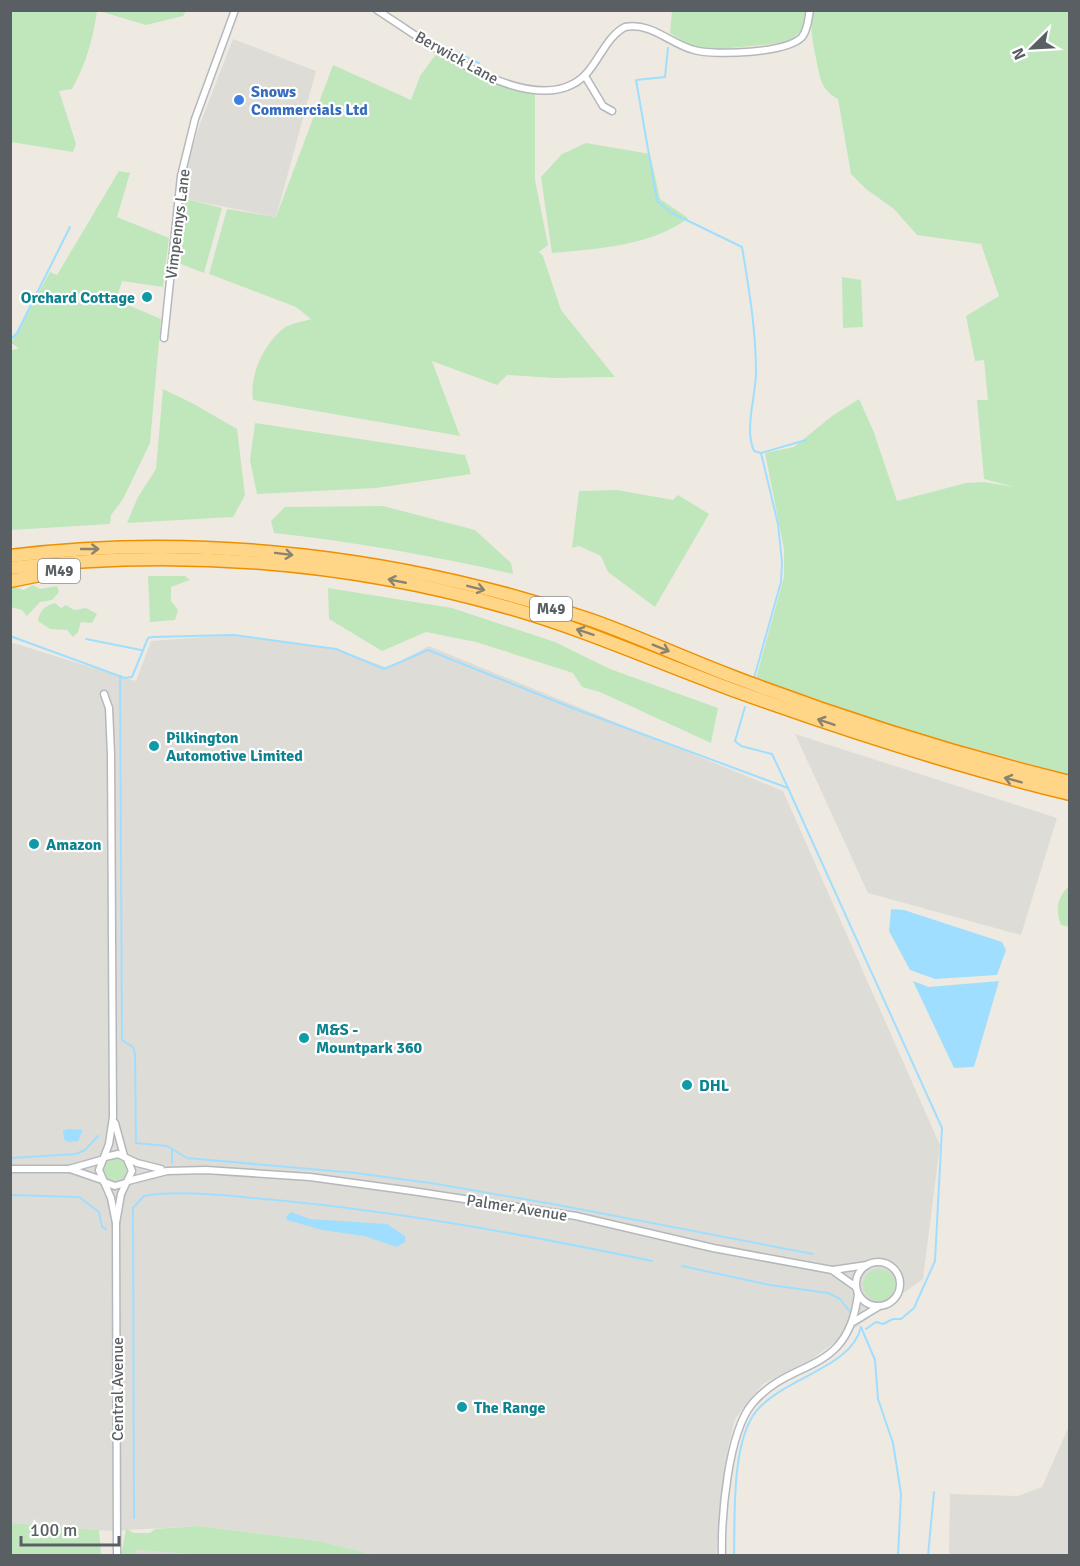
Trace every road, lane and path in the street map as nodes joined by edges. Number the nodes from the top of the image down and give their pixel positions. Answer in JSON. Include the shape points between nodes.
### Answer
{"nodes":[{"id":1,"x":235,"y":10,"type":"edge"},
{"id":2,"x":377,"y":10,"type":"edge"},
{"id":3,"x":810,"y":10,"type":"edge"},
{"id":4,"x":585,"y":76,"type":"junction"},
{"id":5,"x":612,"y":111,"type":"dead end"},
{"id":6,"x":164,"y":338,"type":"dead end"},
{"id":7,"x":65,"y":549,"type":"junction"},
{"id":8,"x":10,"y":551,"type":"edge"},
{"id":9,"x":10,"y":556,"type":"edge"},
{"id":10,"x":107,"y":561,"type":"junction"},
{"id":11,"x":10,"y":568,"type":"edge"},
{"id":12,"x":10,"y":581,"type":"edge"},
{"id":13,"x":104,"y":694,"type":"dead end"},
{"id":14,"x":1070,"y":782,"type":"edge"},
{"id":15,"x":1070,"y":794,"type":"edge"},
{"id":16,"x":113,"y":1117,"type":"junction"},
{"id":17,"x":125,"y":1157,"type":"junction"},
{"id":18,"x":103,"y":1158,"type":"junction"},
{"id":19,"x":10,"y":1169,"type":"edge"},
{"id":20,"x":69,"y":1169,"type":"junction"},
{"id":21,"x":167,"y":1171,"type":"junction"},
{"id":22,"x":103,"y":1181,"type":"junction"},
{"id":23,"x":127,"y":1181,"type":"junction"},
{"id":24,"x":116,"y":1223,"type":"junction"},
{"id":25,"x":868,"y":1265,"type":"junction"},
{"id":26,"x":832,"y":1270,"type":"junction"},
{"id":27,"x":857,"y":1291,"type":"junction"},
{"id":28,"x":879,"y":1307,"type":"junction"},
{"id":29,"x":853,"y":1322,"type":"junction"},
{"id":30,"x":117,"y":1556,"type":"edge"},
{"id":31,"x":722,"y":1556,"type":"edge"}],
"edges":[{"from":1,"to":6,"type":"street","name":"Vimpennys Lane","via":[[195,119],[181,176]]},
{"from":2,"to":4,"type":"street","name":"Berwick Lane","via":[[452,57],[506,84],[552,91]]},
{"from":3,"to":4,"type":"street","name":"Berwick Lane","via":[[806,31],[795,42],[735,53],[694,51],[657,32],[625,27],[615,34]]},
{"from":4,"to":5,"type":"street","via":[[603,106]]},
{"from":7,"to":8,"type":"highway","number":"M49"},
{"from":7,"to":9,"type":"highway","number":"M49"},
{"from":7,"to":14,"type":"highway","number":"M49","one_way":true,"via":[[181,547],[263,551],[432,577],[591,621],[734,677],[943,750]]},
{"from":10,"to":11,"type":"highway","number":"M49"},
{"from":10,"to":12,"type":"highway","number":"M49"},
{"from":15,"to":10,"type":"highway","number":"M49","one_way":true,"via":[[880,741],[731,689],[591,633],[505,606],[359,574],[264,562]]},
{"from":13,"to":16,"type":"street","via":[[109,708],[111,755]]},
{"from":16,"to":17,"type":"street"},
{"from":16,"to":18,"type":"street"},
{"from":17,"to":18,"type":"street","via":[[114,1153]]},
{"from":17,"to":21,"type":"street"},
{"from":17,"to":23,"type":"street","via":[[132,1171]]},
{"from":18,"to":20,"type":"street"},
{"from":18,"to":22,"type":"street","via":[[99,1170]]},
{"from":19,"to":20,"type":"street"},
{"from":20,"to":22,"type":"street"},
{"from":21,"to":23,"type":"street"},
{"from":21,"to":26,"type":"street","name":"Palmer Avenue","via":[[310,1177],[412,1191],[576,1216]]},
{"from":22,"to":23,"type":"street","via":[[115,1186]]},
{"from":22,"to":24,"type":"street"},
{"from":23,"to":24,"type":"street"},
{"from":24,"to":30,"type":"street","name":"Central Avenue"},
{"from":25,"to":26,"type":"street"},
{"from":25,"to":27,"type":"street","via":[[858,1275]]},
{"from":25,"to":28,"type":"street","via":[[886,1263],[900,1278],[894,1300]]},
{"from":26,"to":27,"type":"street","name":"Palmer Avenue"},
{"from":27,"to":28,"type":"street","via":[[866,1303]]},
{"from":27,"to":29,"type":"street"},
{"from":28,"to":29,"type":"street"},
{"from":29,"to":31,"type":"street","via":[[828,1355],[760,1395],[747,1412],[734,1443]]}]}
